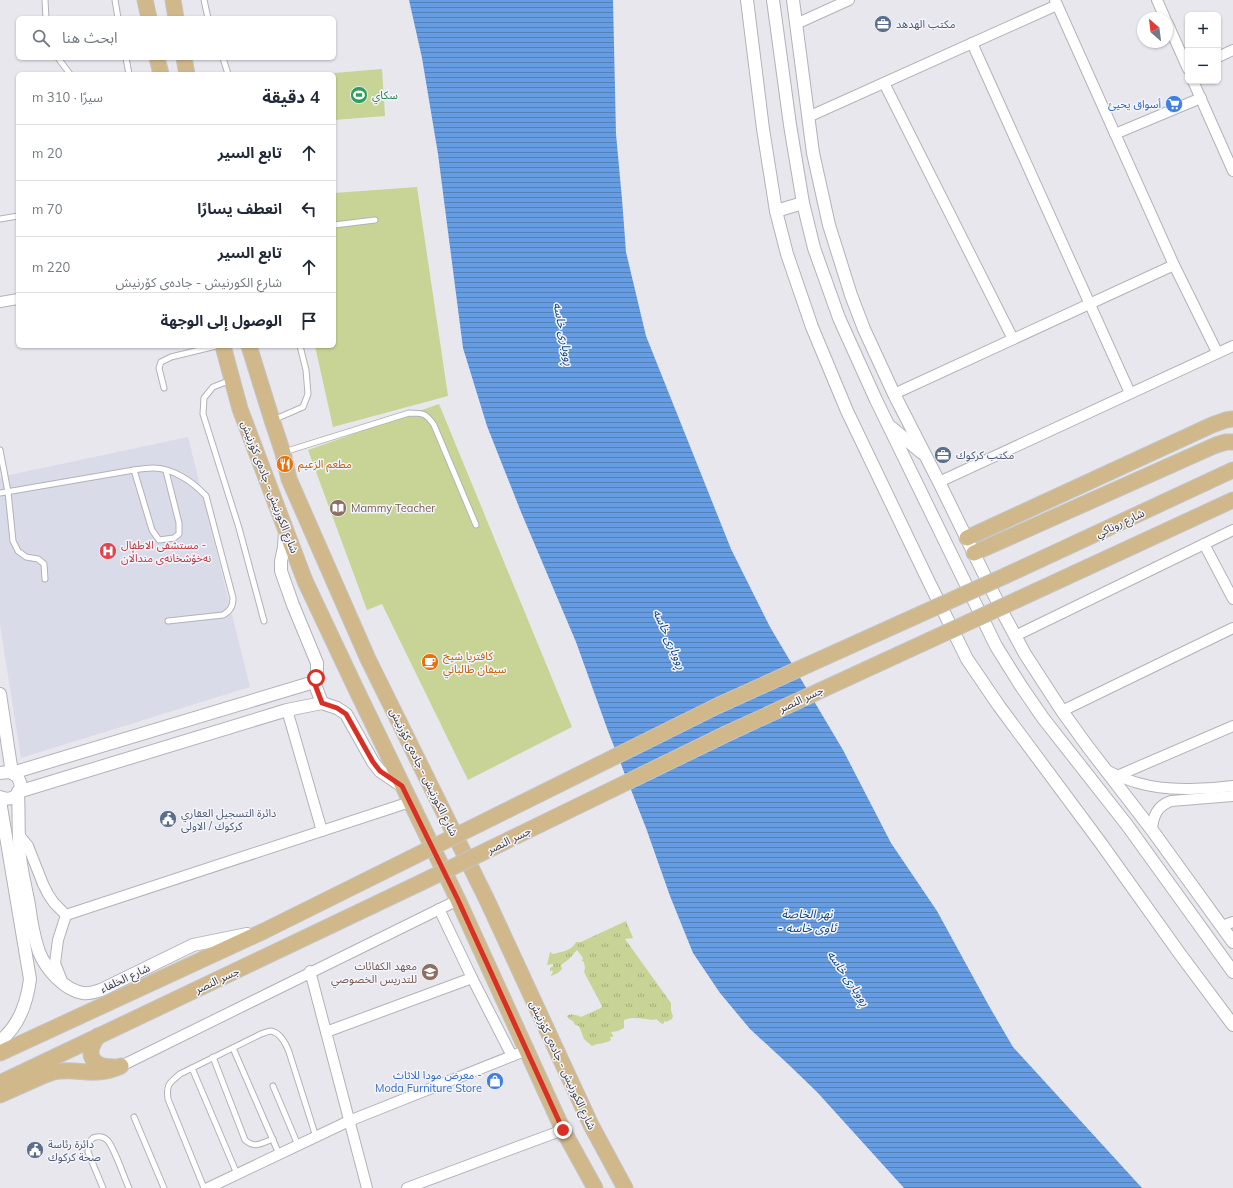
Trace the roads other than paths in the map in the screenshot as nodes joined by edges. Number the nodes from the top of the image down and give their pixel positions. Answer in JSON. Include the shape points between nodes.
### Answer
{"nodes":[{"id":1,"x":45,"y":0,"type":"edge"},
{"id":2,"x":115,"y":0,"type":"edge"},
{"id":3,"x":145,"y":0,"type":"edge"},
{"id":4,"x":173,"y":0,"type":"edge"},
{"id":5,"x":204,"y":0,"type":"edge"},
{"id":6,"x":746,"y":0,"type":"edge"},
{"id":7,"x":773,"y":0,"type":"edge"},
{"id":8,"x":793,"y":0,"type":"edge"},
{"id":9,"x":849,"y":0,"type":"edge"},
{"id":10,"x":1157,"y":0,"type":"edge"},
{"id":11,"x":1056,"y":3,"type":"edge"},
{"id":12,"x":1162,"y":12,"type":"edge"},
{"id":13,"x":46,"y":16,"type":"edge"},
{"id":14,"x":118,"y":16,"type":"edge"},
{"id":15,"x":149,"y":16,"type":"edge"},
{"id":16,"x":176,"y":16,"type":"edge"},
{"id":17,"x":208,"y":16,"type":"edge"},
{"id":18,"x":796,"y":24,"type":"junction"},
{"id":19,"x":1173,"y":35,"type":"edge"},
{"id":20,"x":972,"y":43,"type":"junction"},
{"id":21,"x":1233,"y":50,"type":"edge"},
{"id":22,"x":1221,"y":56,"type":"edge"},
{"id":23,"x":60,"y":60,"type":"edge"},
{"id":24,"x":126,"y":60,"type":"edge"},
{"id":25,"x":157,"y":60,"type":"edge"},
{"id":26,"x":184,"y":60,"type":"edge"},
{"id":27,"x":224,"y":60,"type":"edge"},
{"id":28,"x":1185,"y":62,"type":"edge"},
{"id":29,"x":68,"y":72,"type":"edge"},
{"id":30,"x":129,"y":72,"type":"edge"},
{"id":31,"x":160,"y":72,"type":"edge"},
{"id":32,"x":187,"y":72,"type":"edge"},
{"id":33,"x":227,"y":72,"type":"edge"},
{"id":34,"x":884,"y":83,"type":"junction"},
{"id":35,"x":1194,"y":84,"type":"edge"},
{"id":36,"x":1201,"y":98,"type":"junction"},
{"id":37,"x":808,"y":117,"type":"junction"},
{"id":38,"x":1115,"y":134,"type":"junction"},
{"id":39,"x":1229,"y":154,"type":"edge"},
{"id":40,"x":1233,"y":172,"type":"edge"},
{"id":41,"x":803,"y":203,"type":"junction"},
{"id":42,"x":776,"y":211,"type":"junction"},
{"id":43,"x":16,"y":216,"type":"edge"},
{"id":44,"x":0,"y":219,"type":"edge"},
{"id":45,"x":375,"y":220,"type":"dead end"},
{"id":46,"x":336,"y":225,"type":"edge"},
{"id":47,"x":1174,"y":265,"type":"junction"},
{"id":48,"x":16,"y":299,"type":"edge"},
{"id":49,"x":0,"y":302,"type":"edge"},
{"id":50,"x":1089,"y":304,"type":"junction"},
{"id":51,"x":1013,"y":339,"type":"junction"},
{"id":52,"x":1233,"y":346,"type":"edge"},
{"id":53,"x":208,"y":348,"type":"edge"},
{"id":54,"x":224,"y":348,"type":"edge"},
{"id":55,"x":250,"y":348,"type":"edge"},
{"id":56,"x":300,"y":348,"type":"edge"},
{"id":57,"x":1218,"y":352,"type":"junction"},
{"id":58,"x":232,"y":380,"type":"junction"},
{"id":59,"x":164,"y":388,"type":"dead end"},
{"id":60,"x":1130,"y":393,"type":"junction"},
{"id":61,"x":894,"y":394,"type":"junction"},
{"id":62,"x":1233,"y":419,"type":"edge"},
{"id":63,"x":272,"y":420,"type":"junction"},
{"id":64,"x":888,"y":425,"type":"junction"},
{"id":65,"x":1233,"y":442,"type":"edge"},
{"id":66,"x":0,"y":450,"type":"edge"},
{"id":67,"x":283,"y":453,"type":"junction"},
{"id":68,"x":926,"y":456,"type":"junction"},
{"id":69,"x":134,"y":470,"type":"junction"},
{"id":70,"x":1233,"y":470,"type":"edge"},
{"id":71,"x":166,"y":471,"type":"junction"},
{"id":72,"x":939,"y":482,"type":"junction"},
{"id":73,"x":8,"y":492,"type":"junction"},
{"id":74,"x":0,"y":493,"type":"edge"},
{"id":75,"x":1233,"y":500,"type":"edge"},
{"id":76,"x":476,"y":525,"type":"dead end"},
{"id":77,"x":285,"y":528,"type":"junction"},
{"id":78,"x":1233,"y":530,"type":"edge"},
{"id":79,"x":967,"y":538,"type":"junction"},
{"id":80,"x":1204,"y":544,"type":"junction"},
{"id":81,"x":974,"y":553,"type":"junction"},
{"id":82,"x":45,"y":579,"type":"dead end"},
{"id":83,"x":1233,"y":599,"type":"edge"},
{"id":84,"x":168,"y":621,"type":"dead end"},
{"id":85,"x":264,"y":621,"type":"dead end"},
{"id":86,"x":1233,"y":628,"type":"edge"},
{"id":87,"x":1015,"y":636,"type":"junction"},
{"id":88,"x":314,"y":682,"type":"junction"},
{"id":89,"x":0,"y":694,"type":"edge"},
{"id":90,"x":322,"y":703,"type":"junction"},
{"id":91,"x":287,"y":710,"type":"junction"},
{"id":92,"x":1062,"y":711,"type":"junction"},
{"id":93,"x":1233,"y":726,"type":"edge"},
{"id":94,"x":1088,"y":747,"type":"junction"},
{"id":95,"x":1074,"y":758,"type":"junction"},
{"id":96,"x":6,"y":773,"type":"edge"},
{"id":97,"x":1111,"y":773,"type":"junction"},
{"id":98,"x":402,"y":786,"type":"junction"},
{"id":99,"x":1233,"y":786,"type":"edge"},
{"id":100,"x":1186,"y":788,"type":"junction"},
{"id":101,"x":18,"y":792,"type":"junction"},
{"id":102,"x":1233,"y":796,"type":"edge"},
{"id":103,"x":0,"y":797,"type":"edge"},
{"id":104,"x":0,"y":800,"type":"edge"},
{"id":105,"x":1185,"y":800,"type":"junction"},
{"id":106,"x":410,"y":802,"type":"junction"},
{"id":107,"x":1152,"y":830,"type":"junction"},
{"id":108,"x":322,"y":831,"type":"junction"},
{"id":109,"x":19,"y":835,"type":"junction"},
{"id":110,"x":458,"y":900,"type":"junction"},
{"id":111,"x":439,"y":909,"type":"junction"},
{"id":112,"x":66,"y":915,"type":"junction"},
{"id":113,"x":1228,"y":924,"type":"edge"},
{"id":114,"x":264,"y":931,"type":"junction"},
{"id":115,"x":1233,"y":942,"type":"edge"},
{"id":116,"x":310,"y":971,"type":"junction"},
{"id":117,"x":1233,"y":972,"type":"edge"},
{"id":118,"x":472,"y":978,"type":"junction"},
{"id":119,"x":63,"y":983,"type":"junction"},
{"id":120,"x":1233,"y":1025,"type":"edge"},
{"id":121,"x":326,"y":1032,"type":"junction"},
{"id":122,"x":98,"y":1036,"type":"junction"},
{"id":123,"x":0,"y":1041,"type":"edge"},
{"id":124,"x":233,"y":1048,"type":"junction"},
{"id":125,"x":527,"y":1050,"type":"junction"},
{"id":126,"x":0,"y":1053,"type":"edge"},
{"id":127,"x":512,"y":1056,"type":"junction"},
{"id":128,"x":214,"y":1058,"type":"junction"},
{"id":129,"x":121,"y":1066,"type":"junction"},
{"id":130,"x":192,"y":1068,"type":"junction"},
{"id":131,"x":0,"y":1083,"type":"edge"},
{"id":132,"x":273,"y":1086,"type":"dead end"},
{"id":133,"x":0,"y":1095,"type":"edge"},
{"id":134,"x":134,"y":1117,"type":"dead end"},
{"id":135,"x":349,"y":1121,"type":"junction"},
{"id":136,"x":563,"y":1130,"type":"junction"},
{"id":137,"x":316,"y":1137,"type":"junction"},
{"id":138,"x":273,"y":1138,"type":"junction"},
{"id":139,"x":298,"y":1145,"type":"junction"},
{"id":140,"x":279,"y":1154,"type":"junction"},
{"id":141,"x":237,"y":1174,"type":"junction"},
{"id":142,"x":103,"y":1188,"type":"edge"},
{"id":143,"x":129,"y":1188,"type":"edge"},
{"id":144,"x":164,"y":1188,"type":"edge"},
{"id":145,"x":204,"y":1188,"type":"edge"},
{"id":146,"x":208,"y":1188,"type":"edge"},
{"id":147,"x":367,"y":1188,"type":"edge"},
{"id":148,"x":407,"y":1188,"type":"edge"},
{"id":149,"x":595,"y":1188,"type":"edge"},
{"id":150,"x":624,"y":1188,"type":"edge"}],
"edges":[{"from":1,"to":13,"type":"lane"},
{"from":2,"to":14,"type":"lane"},
{"from":3,"to":15,"type":"main road"},
{"from":4,"to":16,"type":"main road"},
{"from":5,"to":17,"type":"lane"},
{"from":6,"to":42,"type":"street"},
{"from":7,"to":41,"type":"street"},
{"from":8,"to":18,"type":"street"},
{"from":9,"to":18,"type":"street"},
{"from":10,"to":12,"type":"street"},
{"from":11,"to":20,"type":"street"},
{"from":11,"to":38,"type":"street"},
{"from":18,"to":37,"type":"street"},
{"from":19,"to":28,"type":"street"},
{"from":20,"to":34,"type":"street"},
{"from":20,"to":50,"type":"street"},
{"from":21,"to":22,"type":"street"},
{"from":23,"to":29,"type":"lane"},
{"from":24,"to":30,"type":"lane"},
{"from":25,"to":31,"type":"main road"},
{"from":26,"to":32,"type":"main road"},
{"from":27,"to":33,"type":"lane"},
{"from":34,"to":37,"type":"street"},
{"from":34,"to":51,"type":"street"},
{"from":35,"to":36,"type":"street"},
{"from":36,"to":38,"type":"street"},
{"from":36,"to":39,"type":"street"},
{"from":37,"to":61,"type":"street","via":[[829,225],[864,329]]},
{"from":38,"to":47,"type":"street"},
{"from":39,"to":40,"type":"street"},
{"from":41,"to":42,"type":"street"},
{"from":41,"to":64,"type":"street","via":[[814,248],[839,318]]},
{"from":42,"to":120,"type":"street","via":[[787,254],[812,327],[842,397],[967,659]]},
{"from":43,"to":44,"type":"lane"},
{"from":45,"to":46,"type":"lane"},
{"from":47,"to":50,"type":"street"},
{"from":47,"to":57,"type":"street"},
{"from":48,"to":49,"type":"street"},
{"from":50,"to":51,"type":"street"},
{"from":50,"to":60,"type":"street"},
{"from":51,"to":61,"type":"street"},
{"from":52,"to":57,"type":"street"},
{"from":53,"to":59,"type":"lane","via":[[171,357],[162,362],[159,368]]},
{"from":54,"to":58,"type":"main road","name":"شارع الكورنيش - جادەی کۆرنیش"},
{"from":55,"to":63,"type":"main road","name":"شارع الكورنيش - جادەی کۆرنیش"},
{"from":56,"to":63,"type":"lane","via":[[308,394],[303,407]]},
{"from":57,"to":60,"type":"street"},
{"from":58,"to":77,"type":"main road","name":"شارع الكورنيش - جادەی کۆرنیش","via":[[240,409]]},
{"from":58,"to":85,"type":"lane","via":[[213,387],[204,398],[203,414],[239,528]]},
{"from":60,"to":72,"type":"street"},
{"from":61,"to":68,"type":"street"},
{"from":62,"to":79,"type":"main road","via":[[1212,425]]},
{"from":63,"to":67,"type":"main road","name":"شارع الكورنيش - جادەی کۆرنیش"},
{"from":64,"to":68,"type":"street"},
{"from":64,"to":95,"type":"street","via":[[996,646],[1021,686]]},
{"from":65,"to":81,"type":"main road","via":[[1216,445]]},
{"from":66,"to":73,"type":"lane"},
{"from":67,"to":76,"type":"lane","via":[[409,413],[423,413],[434,425]]},
{"from":67,"to":150,"type":"main road","name":"شارع الكورنيش - جادەی کۆرنیش","via":[[289,479],[368,659],[487,900],[591,1125]]},
{"from":68,"to":72,"type":"street"},
{"from":69,"to":71,"type":"lane","via":[[155,468]]},
{"from":69,"to":71,"type":"lane","via":[[152,530],[159,540],[174,538],[179,534],[179,523]]},
{"from":69,"to":73,"type":"lane"},
{"from":70,"to":114,"type":"main road","name":"شارع روناكي","bridge":true,"via":[[717,706]]},
{"from":71,"to":84,"type":"lane","via":[[173,472],[196,486],[206,496],[233,598],[230,611],[223,615]]},
{"from":72,"to":79,"type":"street"},
{"from":73,"to":74,"type":"lane"},
{"from":73,"to":82,"type":"lane","via":[[13,541],[18,552],[26,557],[38,559],[44,564]]},
{"from":75,"to":122,"type":"main road","name":"جسر النصر","bridge":true,"via":[[726,734]]},
{"from":77,"to":88,"type":"street","via":[[281,571],[317,663]]},
{"from":77,"to":98,"type":"main road","name":"شارع الكورنيش - جادەی کۆرنیش","via":[[305,581]]},
{"from":78,"to":80,"type":"street"},
{"from":79,"to":81,"type":"street"},
{"from":80,"to":83,"type":"street"},
{"from":80,"to":87,"type":"street"},
{"from":81,"to":87,"type":"street"},
{"from":86,"to":92,"type":"street"},
{"from":87,"to":92,"type":"street"},
{"from":88,"to":90,"type":"street"},
{"from":88,"to":96,"type":"street"},
{"from":89,"to":96,"type":"street"},
{"from":90,"to":91,"type":"street"},
{"from":90,"to":98,"type":"street","via":[[346,714],[373,762],[380,771]]},
{"from":91,"to":101,"type":"street"},
{"from":91,"to":108,"type":"street"},
{"from":92,"to":94,"type":"street"},
{"from":93,"to":97,"type":"street"},
{"from":94,"to":95,"type":"street"},
{"from":94,"to":97,"type":"street"},
{"from":95,"to":117,"type":"street","via":[[1127,825]]},
{"from":96,"to":101,"type":"street","name":"شارع الخلفاء","via":[[15,775],[20,781]]},
{"from":97,"to":100,"type":"street","via":[[1138,783]]},
{"from":97,"to":107,"type":"street"},
{"from":98,"to":106,"type":"main road","name":"شارع الكورنيش - جادەی کۆرنیش"},
{"from":99,"to":100,"type":"street"},
{"from":100,"to":105,"type":"street"},
{"from":101,"to":103,"type":"street","via":[[16,796],[8,799]]},
{"from":101,"to":109,"type":"street","name":"شارع الخلفاء"},
{"from":102,"to":105,"type":"street"},
{"from":104,"to":123,"type":"street","via":[[30,979],[21,1014],[6,1037]]},
{"from":105,"to":107,"type":"street","via":[[1171,801],[1161,806],[1154,815]]},
{"from":106,"to":108,"type":"street"},
{"from":106,"to":110,"type":"main road","name":"شارع الكورنيش - جادەی کۆرنیش"},
{"from":107,"to":113,"type":"street"},
{"from":108,"to":112,"type":"street"},
{"from":109,"to":112,"type":"street","via":[[28,846],[48,894]]},
{"from":109,"to":119,"type":"street","name":"شارع الخلفاء","via":[[20,857],[37,944],[43,960]]},
{"from":110,"to":111,"type":"street"},
{"from":110,"to":125,"type":"main road","name":"شارع الكورنيش - جادەی کۆرنیش"},
{"from":111,"to":116,"type":"street"},
{"from":111,"to":118,"type":"street"},
{"from":112,"to":119,"type":"street","via":[[58,940],[56,963]]},
{"from":113,"to":115,"type":"street"},
{"from":114,"to":119,"type":"street","name":"شارع الخلفاء","via":[[193,945],[93,993],[76,991]]},
{"from":114,"to":126,"type":"main road"},
{"from":116,"to":121,"type":"street"},
{"from":116,"to":129,"type":"street"},
{"from":118,"to":121,"type":"street"},
{"from":118,"to":127,"type":"street"},
{"from":121,"to":135,"type":"street"},
{"from":122,"to":129,"type":"main road","via":[[90,1049],[93,1060],[104,1066]]},
{"from":122,"to":131,"type":"main road","name":"جسر النصر"},
{"from":124,"to":128,"type":"lane"},
{"from":124,"to":137,"type":"lane","via":[[271,1031],[285,1042]]},
{"from":124,"to":138,"type":"lane"},
{"from":125,"to":127,"type":"street"},
{"from":125,"to":136,"type":"main road","name":"شارع الكورنيش - جادەی کۆرنیش"},
{"from":127,"to":135,"type":"street"},
{"from":128,"to":130,"type":"lane"},
{"from":128,"to":138,"type":"lane","via":[[245,1140],[258,1145]]},
{"from":129,"to":133,"type":"main road","via":[[105,1072],[53,1072]]},
{"from":130,"to":141,"type":"lane"},
{"from":130,"to":145,"type":"lane","via":[[180,1074],[167,1090],[168,1099]]},
{"from":132,"to":139,"type":"lane"},
{"from":134,"to":144,"type":"lane"},
{"from":135,"to":137,"type":"street"},
{"from":135,"to":147,"type":"street"},
{"from":136,"to":148,"type":"street"},
{"from":136,"to":149,"type":"main road","name":"شارع الكورنيش - جادەی کۆرنیش"},
{"from":137,"to":139,"type":"street"},
{"from":138,"to":140,"type":"lane"},
{"from":139,"to":140,"type":"street"},
{"from":140,"to":141,"type":"street"},
{"from":141,"to":146,"type":"street"},
{"from":142,"to":143,"type":"lane","via":[[88,1152],[90,1140],[96,1136],[107,1139],[112,1146]]}]}
